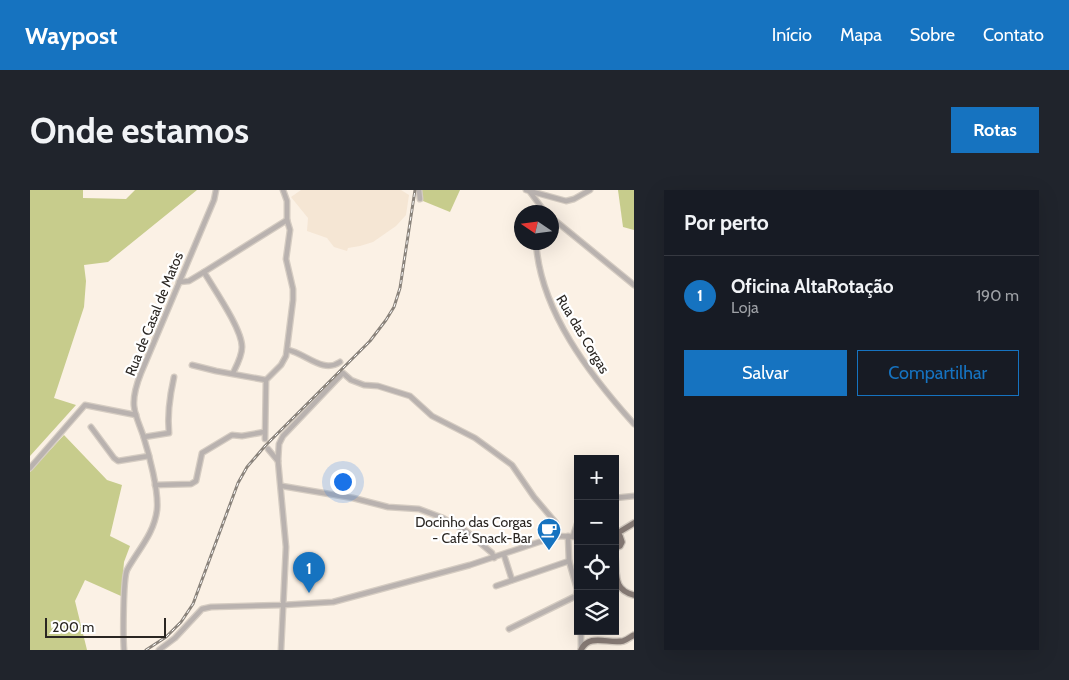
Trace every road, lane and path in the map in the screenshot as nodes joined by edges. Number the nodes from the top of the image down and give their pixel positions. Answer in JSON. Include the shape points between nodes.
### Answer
{"nodes":[{"id":1,"x":216,"y":190,"type":"edge"},
{"id":2,"x":283,"y":190,"type":"edge"},
{"id":3,"x":419,"y":190,"type":"edge"},
{"id":4,"x":590,"y":190,"type":"edge"},
{"id":5,"x":528,"y":191,"type":"edge"},
{"id":6,"x":420,"y":199,"type":"dead end"},
{"id":7,"x":537,"y":205,"type":"edge"},
{"id":8,"x":287,"y":220,"type":"junction"},
{"id":9,"x":559,"y":224,"type":"edge"},
{"id":10,"x":537,"y":250,"type":"edge"},
{"id":11,"x":204,"y":272,"type":"junction"},
{"id":12,"x":179,"y":282,"type":"junction"},
{"id":13,"x":634,"y":285,"type":"edge"},
{"id":14,"x":288,"y":350,"type":"junction"},
{"id":15,"x":340,"y":362,"type":"dead end"},
{"id":16,"x":192,"y":365,"type":"dead end"},
{"id":17,"x":233,"y":373,"type":"junction"},
{"id":18,"x":174,"y":377,"type":"dead end"},
{"id":19,"x":266,"y":380,"type":"junction"},
{"id":20,"x":136,"y":415,"type":"junction"},
{"id":21,"x":634,"y":424,"type":"edge"},
{"id":22,"x":91,"y":427,"type":"dead end"},
{"id":23,"x":264,"y":432,"type":"junction"},
{"id":24,"x":144,"y":437,"type":"junction"},
{"id":25,"x":265,"y":439,"type":"dead end"},
{"id":26,"x":268,"y":448,"type":"dead end"},
{"id":27,"x":149,"y":456,"type":"junction"},
{"id":28,"x":278,"y":461,"type":"junction"},
{"id":29,"x":30,"y":468,"type":"edge"},
{"id":30,"x":155,"y":485,"type":"junction"},
{"id":31,"x":282,"y":486,"type":"junction"},
{"id":32,"x":634,"y":496,"type":"edge"},
{"id":33,"x":619,"y":498,"type":"edge"},
{"id":34,"x":632,"y":524,"type":"edge"},
{"id":35,"x":619,"y":532,"type":"edge"},
{"id":36,"x":557,"y":536,"type":"junction"},
{"id":37,"x":573,"y":536,"type":"edge"},
{"id":38,"x":619,"y":545,"type":"edge"},
{"id":39,"x":504,"y":555,"type":"junction"},
{"id":40,"x":494,"y":558,"type":"junction"},
{"id":41,"x":569,"y":561,"type":"junction"},
{"id":42,"x":512,"y":580,"type":"junction"},
{"id":43,"x":619,"y":585,"type":"edge"},
{"id":44,"x":496,"y":586,"type":"dead end"},
{"id":45,"x":576,"y":590,"type":"edge"},
{"id":46,"x":634,"y":595,"type":"edge"},
{"id":47,"x":574,"y":597,"type":"edge"},
{"id":48,"x":283,"y":605,"type":"junction"},
{"id":49,"x":509,"y":629,"type":"dead end"},
{"id":50,"x":582,"y":635,"type":"edge"},
{"id":51,"x":634,"y":635,"type":"edge"},
{"id":52,"x":581,"y":649,"type":"edge"},
{"id":53,"x":124,"y":650,"type":"edge"},
{"id":54,"x":159,"y":650,"type":"edge"},
{"id":55,"x":281,"y":650,"type":"edge"}],
"edges":[{"from":1,"to":12,"type":"street","name":"Rua de Casal de Matos"},
{"from":2,"to":8,"type":"street","via":[[287,201]]},
{"from":3,"to":6,"type":"street"},
{"from":4,"to":5,"type":"street","via":[[566,201]]},
{"from":5,"to":7,"type":"street"},
{"from":8,"to":11,"type":"street"},
{"from":8,"to":14,"type":"street","via":[[290,230],[286,259],[293,289]]},
{"from":9,"to":13,"type":"street"},
{"from":10,"to":21,"type":"street","name":"Rua das Corgas","via":[[548,300],[588,370]]},
{"from":11,"to":12,"type":"street","via":[[189,281]]},
{"from":11,"to":17,"type":"street","via":[[238,331],[242,346]]},
{"from":12,"to":20,"type":"street","name":"Rua de Casal de Matos","via":[[138,381],[134,405]]},
{"from":14,"to":15,"type":"street","via":[[329,367]]},
{"from":14,"to":19,"type":"street","via":[[281,365]]},
{"from":16,"to":17,"type":"street"},
{"from":17,"to":19,"type":"street"},
{"from":18,"to":24,"type":"street","via":[[169,433]]},
{"from":19,"to":23,"type":"street"},
{"from":20,"to":24,"type":"street","name":"Rua de Casal de Matos"},
{"from":20,"to":29,"type":"street","via":[[84,405]]},
{"from":22,"to":27,"type":"street","via":[[118,461]]},
{"from":23,"to":25,"type":"street"},
{"from":23,"to":30,"type":"street","via":[[232,435],[202,453],[196,481],[191,484]]},
{"from":24,"to":27,"type":"street","name":"Rua de Casal de Matos"},
{"from":26,"to":28,"type":"street"},
{"from":27,"to":30,"type":"street","name":"Rua de Casal de Matos"},
{"from":28,"to":31,"type":"street"},
{"from":28,"to":36,"type":"street","via":[[283,436],[343,373],[364,385],[410,396],[432,416],[475,438],[512,465],[556,522]]},
{"from":30,"to":53,"type":"street","name":"Rua de Casal de Matos","via":[[157,509],[154,524],[125,575]]},
{"from":31,"to":40,"type":"street","via":[[388,507],[419,509],[466,531]]},
{"from":31,"to":48,"type":"street","via":[[286,547]]},
{"from":32,"to":33,"type":"street"},
{"from":34,"to":35,"type":"main road"},
{"from":34,"to":38,"type":"main road"},
{"from":36,"to":37,"type":"street"},
{"from":36,"to":39,"type":"street"},
{"from":37,"to":41,"type":"street"},
{"from":39,"to":40,"type":"street"},
{"from":39,"to":42,"type":"street"},
{"from":40,"to":48,"type":"street","via":[[342,600]]},
{"from":41,"to":42,"type":"street"},
{"from":41,"to":45,"type":"street"},
{"from":42,"to":44,"type":"street"},
{"from":43,"to":46,"type":"main road","via":[[626,593]]},
{"from":47,"to":49,"type":"street"},
{"from":48,"to":54,"type":"street","via":[[202,609]]},
{"from":48,"to":55,"type":"street"},
{"from":50,"to":52,"type":"street"},
{"from":51,"to":52,"type":"main road","via":[[623,640],[592,640]]}]}
